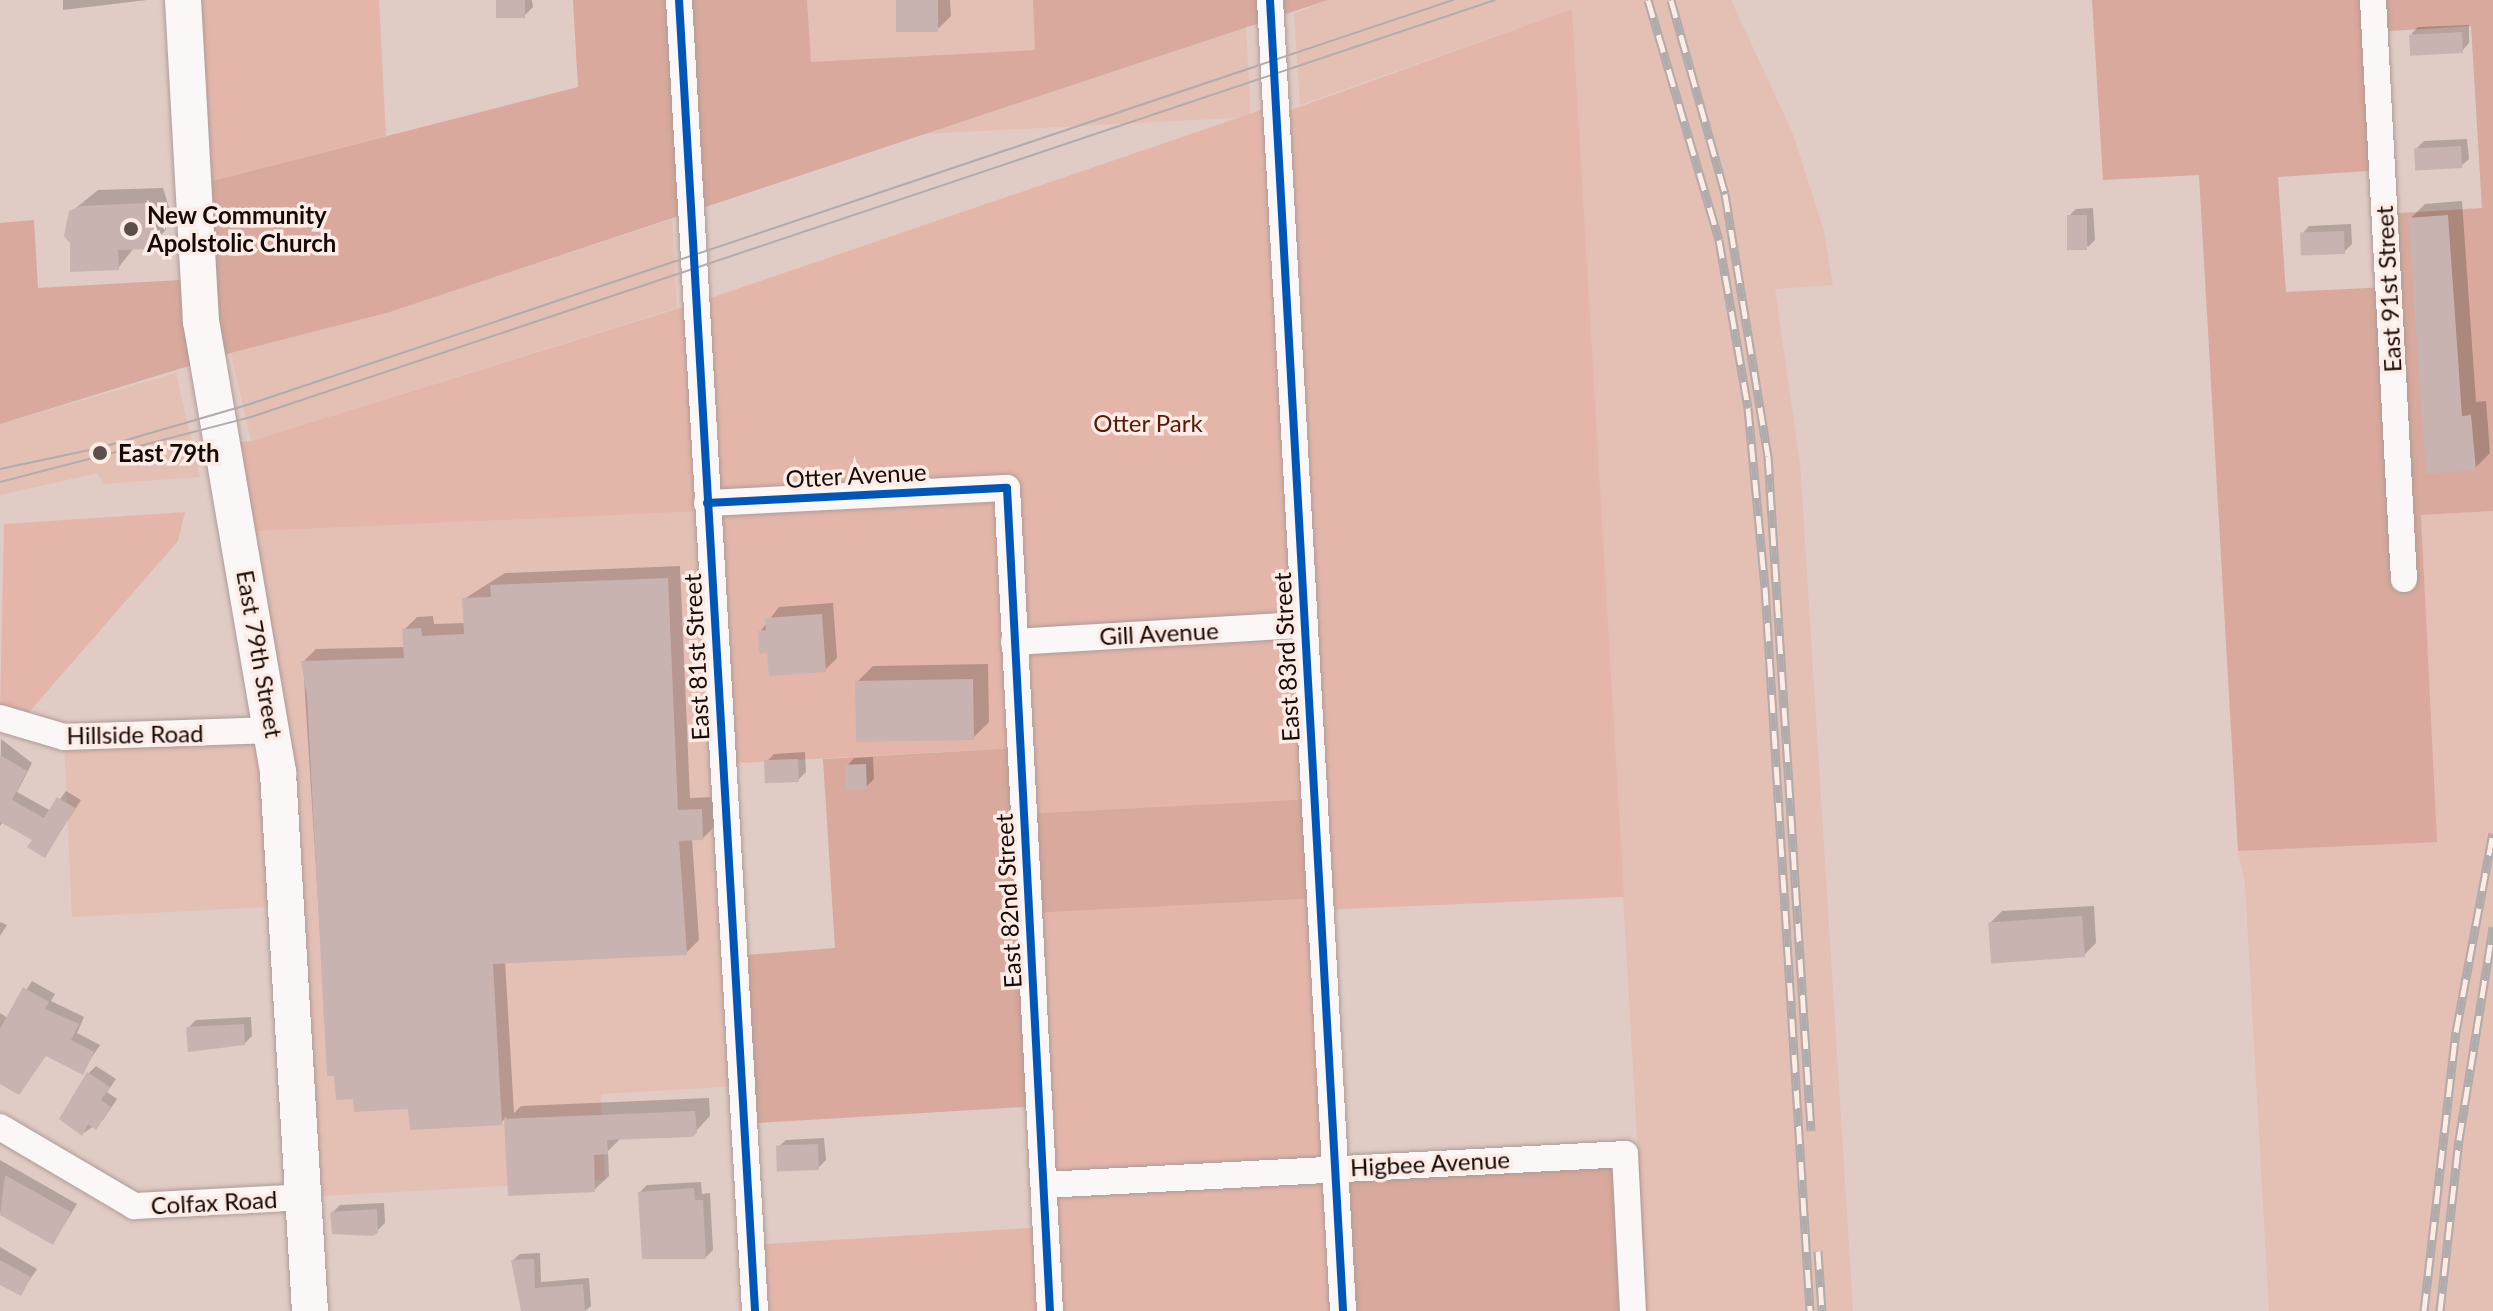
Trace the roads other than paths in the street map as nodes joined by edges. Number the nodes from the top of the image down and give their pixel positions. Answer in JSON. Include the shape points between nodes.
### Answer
{"nodes":[{"id":1,"x":183,"y":0,"type":"edge"},
{"id":2,"x":679,"y":0,"type":"edge"},
{"id":3,"x":1270,"y":0,"type":"edge"},
{"id":4,"x":2373,"y":0,"type":"edge"},
{"id":5,"x":1007,"y":488,"type":"joint"},
{"id":6,"x":707,"y":503,"type":"junction"},
{"id":7,"x":2404,"y":579,"type":"dead end"},
{"id":8,"x":1304,"y":625,"type":"junction"},
{"id":9,"x":1014,"y":642,"type":"junction"},
{"id":10,"x":0,"y":718,"type":"edge"},
{"id":11,"x":274,"y":730,"type":"junction"},
{"id":12,"x":0,"y":1127,"type":"edge"},
{"id":13,"x":1335,"y":1168,"type":"junction"},
{"id":14,"x":1044,"y":1185,"type":"junction"},
{"id":15,"x":305,"y":1197,"type":"junction"},
{"id":16,"x":310,"y":1311,"type":"edge"},
{"id":17,"x":755,"y":1311,"type":"edge"},
{"id":18,"x":1050,"y":1311,"type":"edge"},
{"id":19,"x":1343,"y":1311,"type":"edge"},
{"id":20,"x":1633,"y":1311,"type":"edge"}],
"edges":[{"from":1,"to":11,"type":"main road","name":"East 79th Street","via":[[201,321]]},
{"from":2,"to":6,"type":"street","name":"East 81st Street"},
{"from":3,"to":8,"type":"street","name":"East 83rd Street"},
{"from":4,"to":7,"type":"street","name":"East 91st Street"},
{"from":5,"to":6,"type":"street","name":"Otter Avenue"},
{"from":5,"to":9,"type":"street","name":"East 82nd Street"},
{"from":6,"to":17,"type":"street","name":"East 81st Street"},
{"from":8,"to":9,"type":"street","name":"Gill Avenue"},
{"from":8,"to":13,"type":"street","name":"East 83rd Street"},
{"from":9,"to":14,"type":"street","name":"East 82nd Street"},
{"from":10,"to":11,"type":"street","name":"Hillside Road","via":[[64,737]]},
{"from":11,"to":15,"type":"main road","name":"East 79th Street"},
{"from":12,"to":15,"type":"street","name":"Colfax Road","via":[[134,1206]]},
{"from":13,"to":14,"type":"street","name":"Higbee Avenue"},
{"from":13,"to":19,"type":"street","name":"East 83rd Street"},
{"from":13,"to":20,"type":"street","name":"Higbee Avenue","via":[[1625,1154]]},
{"from":14,"to":18,"type":"street","name":"East 82nd Street"},
{"from":15,"to":16,"type":"main road","name":"East 79th Street"}]}
